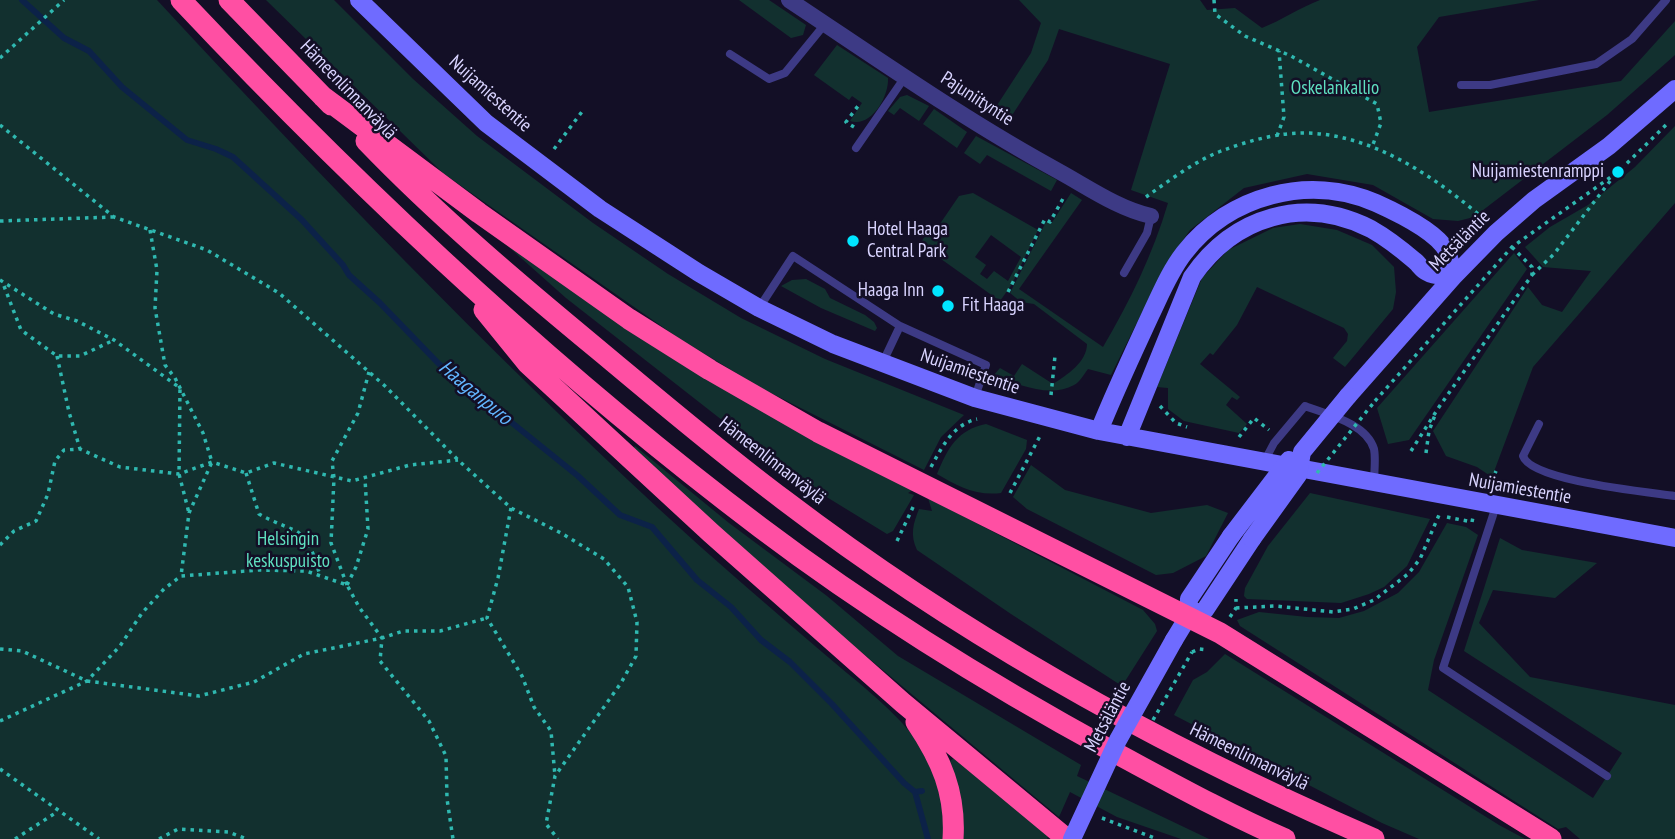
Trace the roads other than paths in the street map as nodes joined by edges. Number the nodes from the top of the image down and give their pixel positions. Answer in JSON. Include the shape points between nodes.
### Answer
{"nodes":[{"id":1,"x":181,"y":0,"type":"edge"},
{"id":2,"x":229,"y":0,"type":"edge"},
{"id":3,"x":359,"y":0,"type":"edge"},
{"id":4,"x":789,"y":0,"type":"edge"},
{"id":5,"x":1666,"y":0,"type":"edge"},
{"id":6,"x":825,"y":24,"type":"junction"},
{"id":7,"x":730,"y":54,"type":"dead end"},
{"id":8,"x":905,"y":77,"type":"junction"},
{"id":9,"x":1461,"y":85,"type":"dead end"},
{"id":10,"x":1675,"y":89,"type":"edge"},
{"id":11,"x":322,"y":96,"type":"junction"},
{"id":12,"x":856,"y":148,"type":"dead end"},
{"id":13,"x":1151,"y":216,"type":"joint"},
{"id":14,"x":443,"y":259,"type":"junction"},
{"id":15,"x":1124,"y":273,"type":"dead end"},
{"id":16,"x":1453,"y":277,"type":"junction"},
{"id":17,"x":759,"y":308,"type":"junction"},
{"id":18,"x":900,"y":326,"type":"junction"},
{"id":19,"x":882,"y":364,"type":"junction"},
{"id":20,"x":975,"y":398,"type":"junction"},
{"id":21,"x":1539,"y":424,"type":"dead end"},
{"id":22,"x":1099,"y":431,"type":"junction"},
{"id":23,"x":1127,"y":437,"type":"junction"},
{"id":24,"x":1302,"y":452,"type":"junction"},
{"id":25,"x":1264,"y":461,"type":"junction"},
{"id":26,"x":1374,"y":483,"type":"junction"},
{"id":27,"x":1675,"y":496,"type":"edge"},
{"id":28,"x":1496,"y":506,"type":"junction"},
{"id":29,"x":1675,"y":538,"type":"edge"},
{"id":30,"x":1188,"y":617,"type":"junction"},
{"id":31,"x":903,"y":703,"type":"junction"},
{"id":32,"x":1607,"y":775,"type":"dead end"},
{"id":33,"x":953,"y":839,"type":"edge"},
{"id":34,"x":1070,"y":839,"type":"edge"},
{"id":35,"x":1285,"y":839,"type":"edge"},
{"id":36,"x":1374,"y":839,"type":"edge"},
{"id":37,"x":1551,"y":839,"type":"edge"}],
"edges":[{"from":1,"to":14,"type":"highway"},
{"from":2,"to":11,"type":"highway","name":"Hämeenlinnanväylä"},
{"from":3,"to":17,"type":"main road","name":"Nuijamiestentie","via":[[486,123],[600,209]]},
{"from":4,"to":6,"type":"street","name":"Pajuniityntie"},
{"from":5,"to":9,"type":"lane","via":[[1632,39],[1595,64],[1490,85]]},
{"from":6,"to":7,"type":"lane","via":[[778,77],[769,79]]},
{"from":6,"to":8,"type":"street","name":"Pajuniityntie"},
{"from":8,"to":12,"type":"lane"},
{"from":8,"to":13,"type":"street","name":"Pajuniityntie","via":[[1038,161]]},
{"from":10,"to":16,"type":"main road","name":"Metsäläntie","via":[[1609,146],[1534,200]]},
{"from":11,"to":30,"type":"highway","via":[[629,319],[710,370],[818,432]]},
{"from":11,"to":36,"type":"highway","name":"Hämeenlinnanväylä","via":[[382,158],[522,286],[752,475],[868,560],[1037,668],[1171,743]]},
{"from":13,"to":15,"type":"lane","via":[[1147,233]]},
{"from":14,"to":31,"type":"highway","via":[[527,363]]},
{"from":14,"to":35,"type":"highway","via":[[654,443],[762,529],[842,585],[1022,702]]},
{"from":16,"to":22,"type":"main road","via":[[1447,251],[1435,239],[1368,200],[1311,190],[1252,201],[1214,223],[1182,255]]},
{"from":16,"to":23,"type":"main road","via":[[1428,274],[1393,243],[1343,218],[1284,214],[1244,228],[1220,243],[1192,277]]},
{"from":16,"to":24,"type":"main road","name":"Metsäläntie","bridge":true},
{"from":17,"to":18,"type":"lane","via":[[793,256]]},
{"from":17,"to":19,"type":"main road","name":"Nuijamiestentie"},
{"from":18,"to":19,"type":"lane"},
{"from":18,"to":20,"type":"lane","via":[[986,365]]},
{"from":19,"to":20,"type":"main road","name":"Nuijamiestentie"},
{"from":20,"to":22,"type":"main road","name":"Nuijamiestentie"},
{"from":21,"to":27,"type":"lane","via":[[1523,456],[1536,469],[1598,486]]},
{"from":22,"to":23,"type":"main road","name":"Nuijamiestentie"},
{"from":23,"to":25,"type":"main road","name":"Nuijamiestentie"},
{"from":24,"to":30,"type":"main road","name":"Metsäläntie","bridge":true,"via":[[1289,460],[1231,536],[1189,599]]},
{"from":24,"to":30,"type":"main road","name":"Metsäläntie","bridge":true,"via":[[1298,475],[1205,610]]},
{"from":25,"to":26,"type":"main road","name":"Nuijamiestentie"},
{"from":25,"to":26,"type":"lane","via":[[1301,404],[1369,438],[1375,452]]},
{"from":26,"to":28,"type":"main road","name":"Nuijamiestentie"},
{"from":28,"to":29,"type":"main road","name":"Nuijamiestentie"},
{"from":28,"to":32,"type":"lane","via":[[1443,668]]},
{"from":30,"to":34,"type":"main road","name":"Metsäläntie","bridge":true,"via":[[1118,740]]},
{"from":30,"to":37,"type":"highway"},
{"from":31,"to":33,"type":"highway","via":[[937,751],[951,794]]},
{"from":31,"to":34,"type":"highway"}]}
